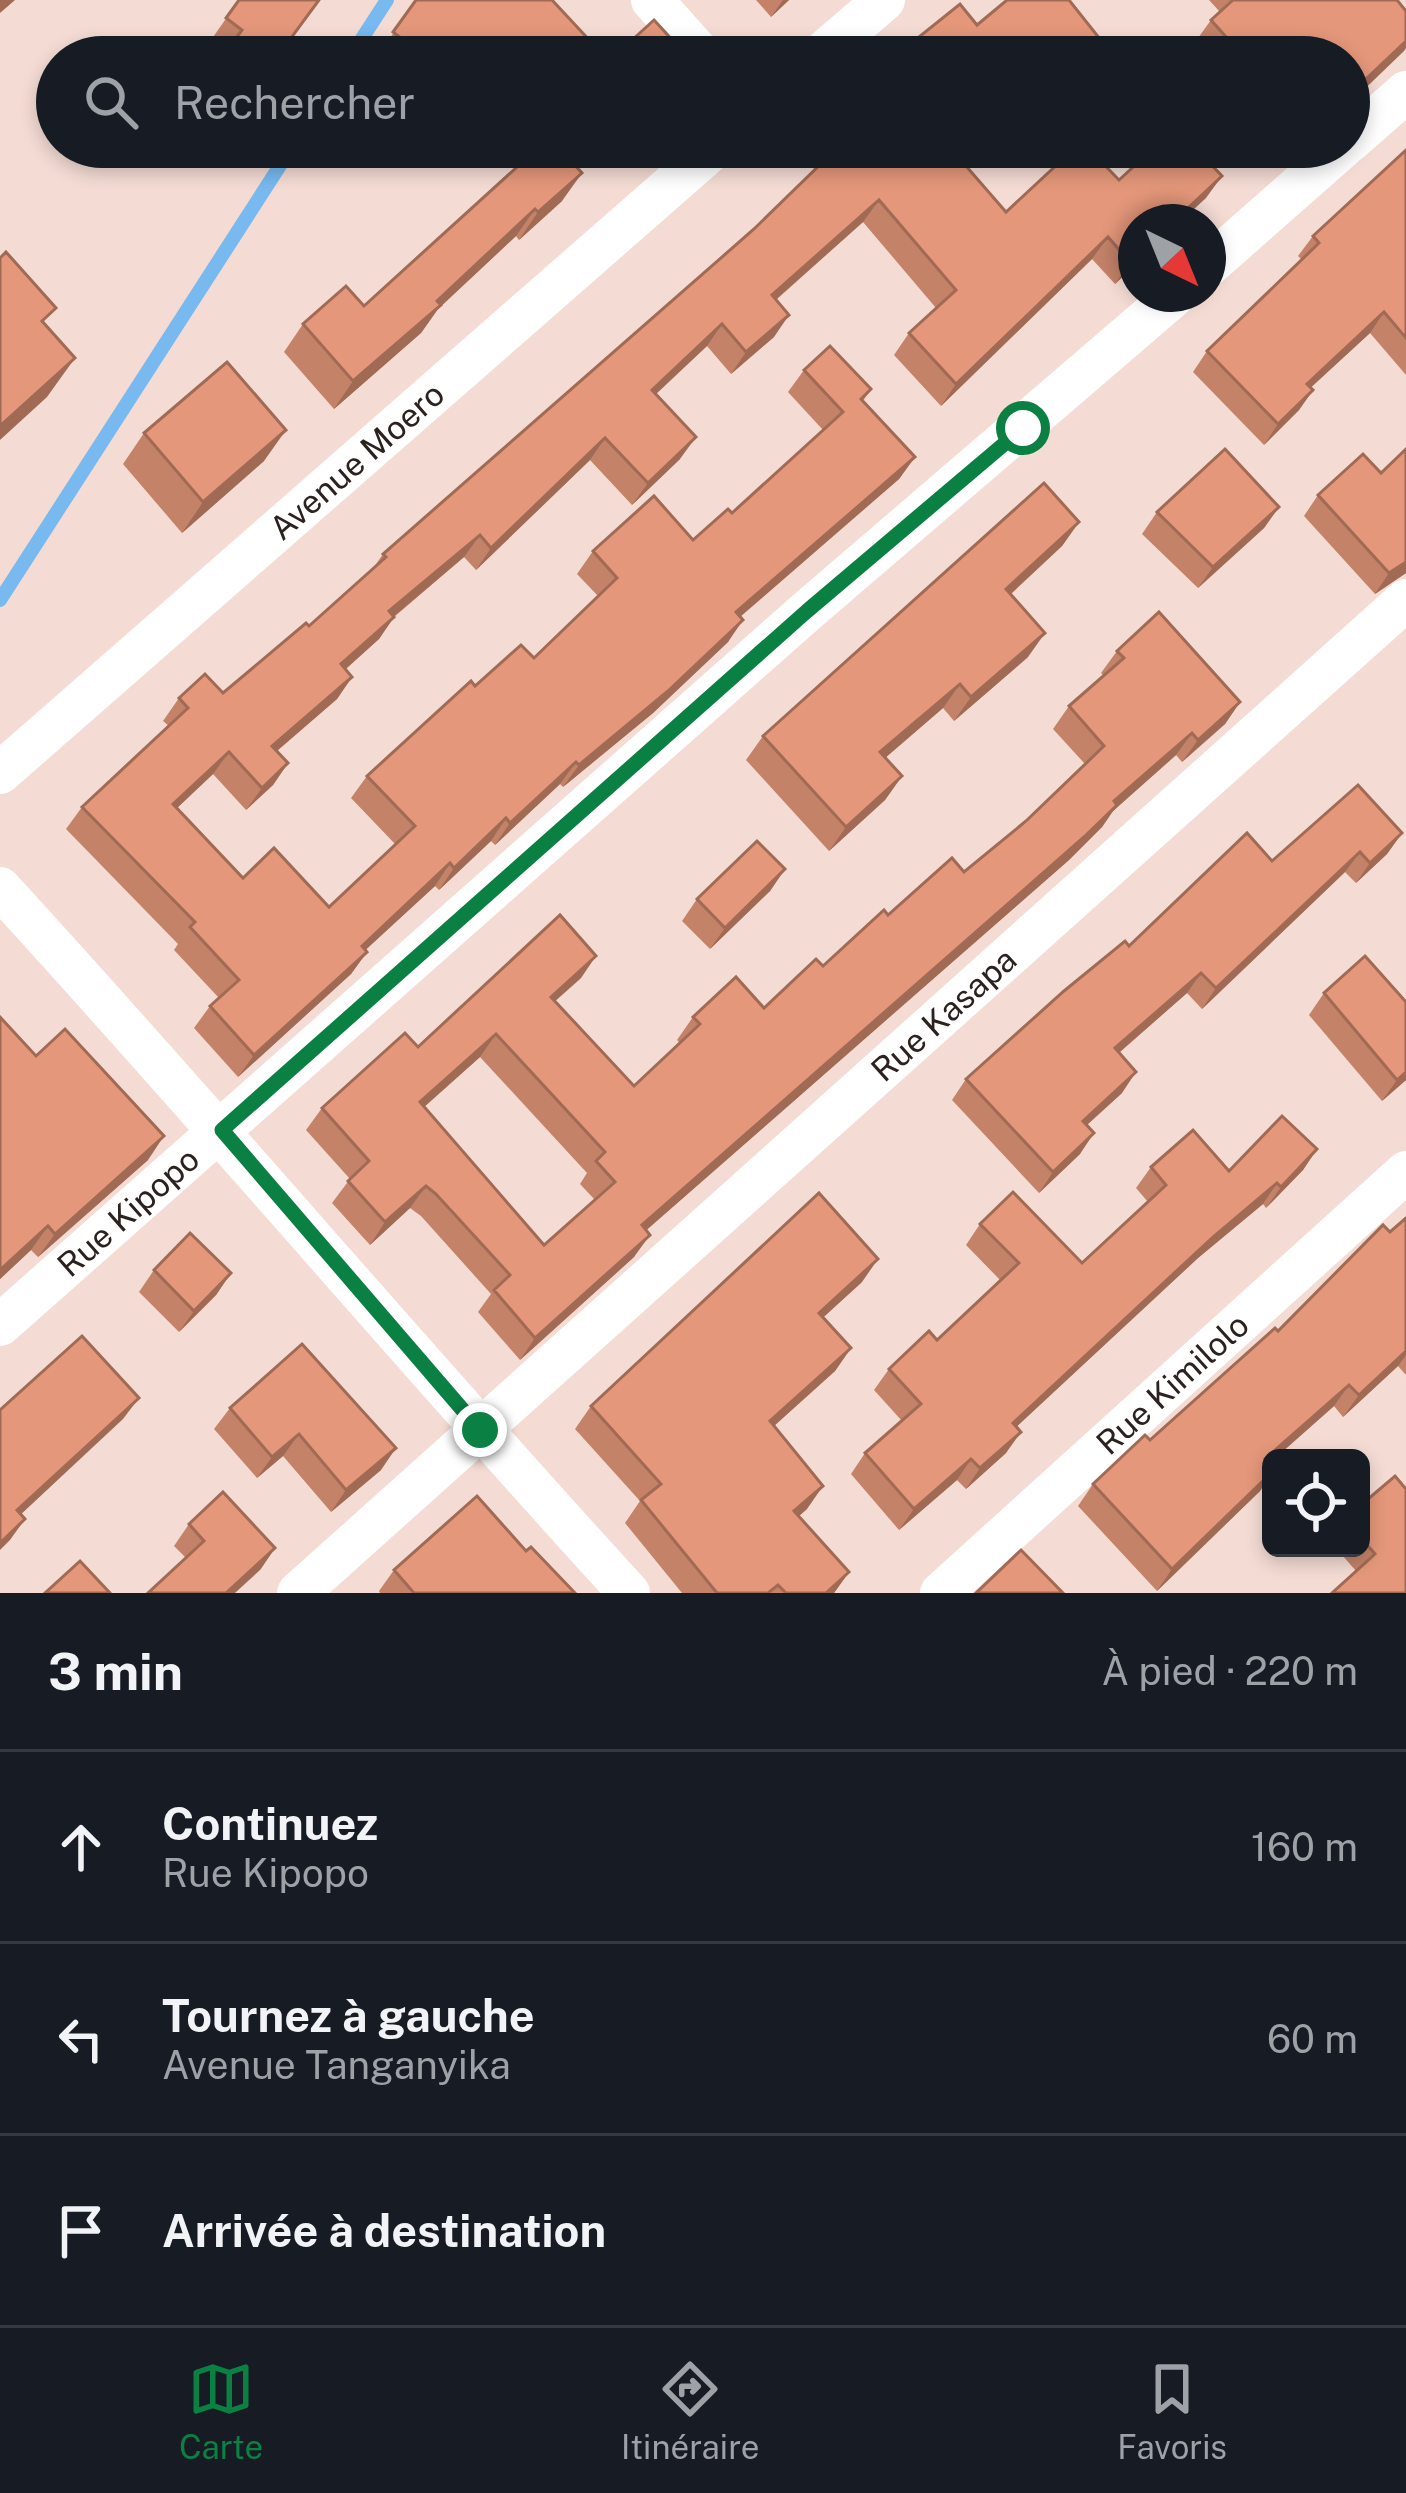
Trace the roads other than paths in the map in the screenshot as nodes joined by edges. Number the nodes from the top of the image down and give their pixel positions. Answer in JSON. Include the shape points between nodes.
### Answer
{"nodes":[{"id":1,"x":652,"y":0,"type":"edge"},
{"id":2,"x":884,"y":0,"type":"edge"},
{"id":3,"x":684,"y":36,"type":"edge"},
{"id":4,"x":842,"y":36,"type":"edge"},
{"id":5,"x":1406,"y":92,"type":"edge"},
{"id":6,"x":1370,"y":124,"type":"edge"},
{"id":7,"x":691,"y":168,"type":"edge"},
{"id":8,"x":1320,"y":168,"type":"edge"},
{"id":9,"x":1226,"y":250,"type":"edge"},
{"id":10,"x":1155,"y":312,"type":"edge"},
{"id":11,"x":1406,"y":600,"type":"edge"},
{"id":12,"x":0,"y":773,"type":"edge"},
{"id":13,"x":0,"y":888,"type":"edge"},
{"id":14,"x":222,"y":1130,"type":"junction"},
{"id":15,"x":1406,"y":1172,"type":"edge"},
{"id":16,"x":0,"y":1325,"type":"edge"},
{"id":17,"x":480,"y":1430,"type":"junction"},
{"id":18,"x":298,"y":1593,"type":"edge"},
{"id":19,"x":629,"y":1593,"type":"edge"},
{"id":20,"x":941,"y":1593,"type":"edge"}],
"edges":[{"from":1,"to":3,"type":"street"},
{"from":2,"to":4,"type":"street"},
{"from":5,"to":6,"type":"street"},
{"from":7,"to":12,"type":"street","name":"Avenue Moero"},
{"from":8,"to":9,"type":"street"},
{"from":10,"to":14,"type":"street","name":"Rue Kipopo"},
{"from":11,"to":17,"type":"street","name":"Rue Kasapa"},
{"from":13,"to":14,"type":"street"},
{"from":14,"to":16,"type":"street","name":"Rue Kipopo"},
{"from":14,"to":17,"type":"street"},
{"from":15,"to":20,"type":"street","name":"Rue Kimilolo"},
{"from":17,"to":18,"type":"street","name":"Rue Kasapa"},
{"from":17,"to":19,"type":"street"}]}
